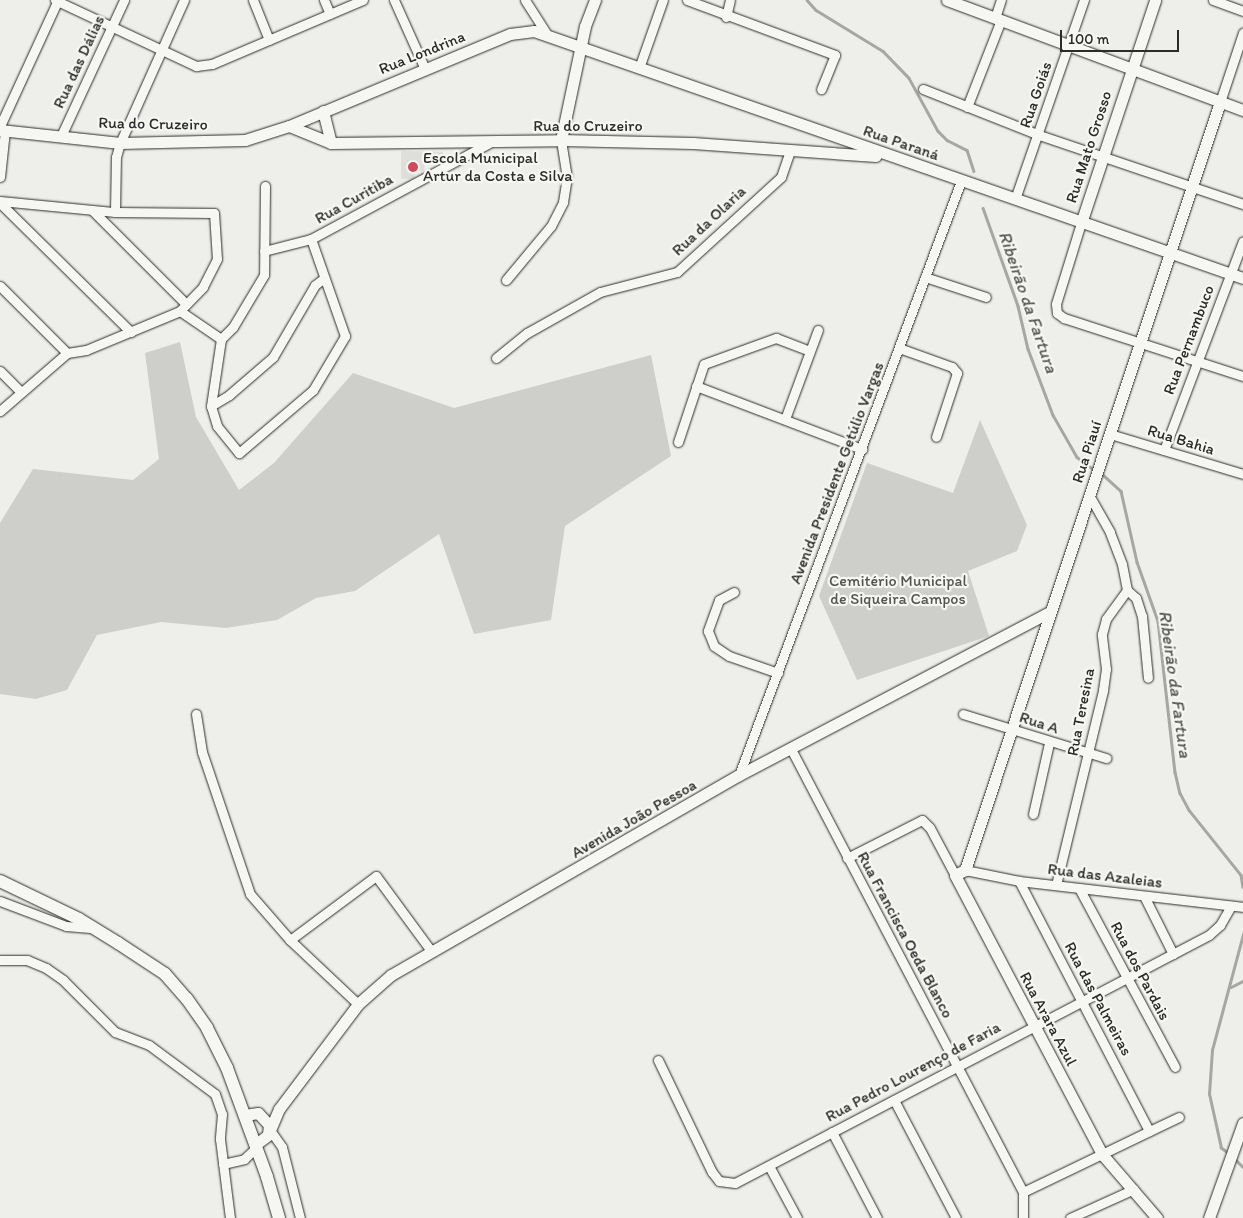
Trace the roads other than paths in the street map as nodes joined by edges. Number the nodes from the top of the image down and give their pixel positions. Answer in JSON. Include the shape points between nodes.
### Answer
{"nodes":[{"id":1,"x":57,"y":0,"type":"edge"},
{"id":2,"x":124,"y":0,"type":"edge"},
{"id":3,"x":184,"y":0,"type":"edge"},
{"id":4,"x":252,"y":0,"type":"edge"},
{"id":5,"x":324,"y":0,"type":"edge"},
{"id":6,"x":363,"y":0,"type":"edge"},
{"id":7,"x":394,"y":0,"type":"edge"},
{"id":8,"x":525,"y":0,"type":"edge"},
{"id":9,"x":595,"y":0,"type":"edge"},
{"id":10,"x":663,"y":0,"type":"edge"},
{"id":11,"x":687,"y":0,"type":"edge"},
{"id":12,"x":730,"y":0,"type":"edge"},
{"id":13,"x":947,"y":0,"type":"edge"},
{"id":14,"x":1001,"y":0,"type":"edge"},
{"id":15,"x":1084,"y":0,"type":"edge"},
{"id":16,"x":1155,"y":0,"type":"edge"},
{"id":17,"x":1213,"y":0,"type":"edge"},
{"id":18,"x":1243,"y":11,"type":"edge"},
{"id":19,"x":330,"y":14,"type":"junction"},
{"id":20,"x":726,"y":17,"type":"junction"},
{"id":21,"x":998,"y":19,"type":"junction"},
{"id":22,"x":112,"y":26,"type":"junction"},
{"id":23,"x":534,"y":31,"type":"joint"},
{"id":24,"x":1243,"y":33,"type":"edge"},
{"id":25,"x":548,"y":36,"type":"junction"},
{"id":26,"x":270,"y":40,"type":"junction"},
{"id":27,"x":1068,"y":45,"type":"junction"},
{"id":28,"x":580,"y":48,"type":"junction"},
{"id":29,"x":163,"y":50,"type":"junction"},
{"id":30,"x":639,"y":68,"type":"junction"},
{"id":31,"x":1131,"y":68,"type":"junction"},
{"id":32,"x":426,"y":69,"type":"junction"},
{"id":33,"x":821,"y":89,"type":"dead end"},
{"id":34,"x":924,"y":89,"type":"dead end"},
{"id":35,"x":1220,"y":102,"type":"junction"},
{"id":36,"x":967,"y":108,"type":"junction"},
{"id":37,"x":1243,"y":110,"type":"edge"},
{"id":38,"x":323,"y":111,"type":"junction"},
{"id":39,"x":289,"y":126,"type":"junction"},
{"id":40,"x":2,"y":129,"type":"edge"},
{"id":41,"x":818,"y":131,"type":"junction"},
{"id":42,"x":1039,"y":135,"type":"junction"},
{"id":43,"x":61,"y":136,"type":"junction"},
{"id":44,"x":245,"y":140,"type":"joint"},
{"id":45,"x":561,"y":140,"type":"junction"},
{"id":46,"x":120,"y":143,"type":"junction"},
{"id":47,"x":331,"y":143,"type":"junction"},
{"id":48,"x":490,"y":143,"type":"junction"},
{"id":49,"x":790,"y":151,"type":"junction"},
{"id":50,"x":815,"y":154,"type":"junction"},
{"id":51,"x":1102,"y":155,"type":"junction"},
{"id":52,"x":888,"y":157,"type":"junction"},
{"id":53,"x":0,"y":177,"type":"edge"},
{"id":54,"x":961,"y":181,"type":"junction"},
{"id":55,"x":265,"y":186,"type":"dead end"},
{"id":56,"x":1191,"y":186,"type":"junction"},
{"id":57,"x":1015,"y":199,"type":"junction"},
{"id":58,"x":0,"y":202,"type":"edge"},
{"id":59,"x":1243,"y":204,"type":"edge"},
{"id":60,"x":92,"y":210,"type":"junction"},
{"id":61,"x":115,"y":212,"type":"junction"},
{"id":62,"x":1081,"y":223,"type":"junction"},
{"id":63,"x":311,"y":240,"type":"junction"},
{"id":64,"x":1243,"y":241,"type":"edge"},
{"id":65,"x":264,"y":251,"type":"junction"},
{"id":66,"x":1168,"y":252,"type":"junction"},
{"id":67,"x":1232,"y":274,"type":"junction"},
{"id":68,"x":926,"y":277,"type":"junction"},
{"id":69,"x":1243,"y":278,"type":"edge"},
{"id":70,"x":323,"y":279,"type":"junction"},
{"id":71,"x":506,"y":280,"type":"dead end"},
{"id":72,"x":0,"y":286,"type":"edge"},
{"id":73,"x":986,"y":297,"type":"dead end"},
{"id":74,"x":183,"y":307,"type":"junction"},
{"id":75,"x":818,"y":330,"type":"dead end"},
{"id":76,"x":131,"y":332,"type":"junction"},
{"id":77,"x":221,"y":338,"type":"junction"},
{"id":78,"x":1137,"y":343,"type":"junction"},
{"id":79,"x":900,"y":348,"type":"junction"},
{"id":80,"x":810,"y":350,"type":"junction"},
{"id":81,"x":67,"y":353,"type":"junction"},
{"id":82,"x":496,"y":358,"type":"dead end"},
{"id":83,"x":1196,"y":361,"type":"junction"},
{"id":84,"x":0,"y":370,"type":"edge"},
{"id":85,"x":1243,"y":376,"type":"edge"},
{"id":86,"x":696,"y":386,"type":"junction"},
{"id":87,"x":21,"y":392,"type":"junction"},
{"id":88,"x":211,"y":406,"type":"junction"},
{"id":89,"x":0,"y":411,"type":"edge"},
{"id":90,"x":784,"y":419,"type":"junction"},
{"id":91,"x":1110,"y":434,"type":"junction"},
{"id":92,"x":936,"y":438,"type":"dead end"},
{"id":93,"x":678,"y":442,"type":"dead end"},
{"id":94,"x":862,"y":449,"type":"junction"},
{"id":95,"x":1164,"y":450,"type":"junction"},
{"id":96,"x":1243,"y":474,"type":"edge"},
{"id":97,"x":1089,"y":495,"type":"junction"},
{"id":98,"x":1127,"y":590,"type":"junction"},
{"id":99,"x":734,"y":592,"type":"dead end"},
{"id":100,"x":1049,"y":612,"type":"junction"},
{"id":101,"x":778,"y":673,"type":"junction"},
{"id":102,"x":1148,"y":678,"type":"dead end"},
{"id":103,"x":196,"y":714,"type":"dead end"},
{"id":104,"x":963,"y":714,"type":"dead end"},
{"id":105,"x":1011,"y":730,"type":"junction"},
{"id":106,"x":1049,"y":743,"type":"junction"},
{"id":107,"x":791,"y":749,"type":"junction"},
{"id":108,"x":1088,"y":753,"type":"junction"},
{"id":109,"x":1106,"y":758,"type":"dead end"},
{"id":110,"x":739,"y":776,"type":"junction"},
{"id":111,"x":1033,"y":814,"type":"dead end"},
{"id":112,"x":847,"y":858,"type":"junction"},
{"id":113,"x":960,"y":873,"type":"junction"},
{"id":114,"x":1019,"y":881,"type":"junction"},
{"id":115,"x":0,"y":882,"type":"edge"},
{"id":116,"x":1056,"y":885,"type":"junction"},
{"id":117,"x":1079,"y":888,"type":"junction"},
{"id":118,"x":1144,"y":896,"type":"junction"},
{"id":119,"x":0,"y":901,"type":"edge"},
{"id":120,"x":1237,"y":907,"type":"edge"},
{"id":121,"x":90,"y":928,"type":"junction"},
{"id":122,"x":290,"y":940,"type":"junction"},
{"id":123,"x":431,"y":952,"type":"junction"},
{"id":124,"x":1173,"y":954,"type":"junction"},
{"id":125,"x":0,"y":960,"type":"edge"},
{"id":126,"x":1127,"y":979,"type":"junction"},
{"id":127,"x":1082,"y":1002,"type":"junction"},
{"id":128,"x":358,"y":1004,"type":"junction"},
{"id":129,"x":1033,"y":1026,"type":"junction"},
{"id":130,"x":658,"y":1060,"type":"dead end"},
{"id":131,"x":957,"y":1066,"type":"junction"},
{"id":132,"x":1174,"y":1067,"type":"dead end"},
{"id":133,"x":894,"y":1100,"type":"junction"},
{"id":134,"x":279,"y":1109,"type":"junction"},
{"id":135,"x":252,"y":1114,"type":"junction"},
{"id":136,"x":1179,"y":1117,"type":"dead end"},
{"id":137,"x":1243,"y":1123,"type":"edge"},
{"id":138,"x":270,"y":1130,"type":"junction"},
{"id":139,"x":1150,"y":1131,"type":"junction"},
{"id":140,"x":832,"y":1132,"type":"junction"},
{"id":141,"x":256,"y":1146,"type":"junction"},
{"id":142,"x":1102,"y":1154,"type":"junction"},
{"id":143,"x":223,"y":1164,"type":"junction"},
{"id":144,"x":769,"y":1166,"type":"junction"},
{"id":145,"x":1134,"y":1189,"type":"junction"},
{"id":146,"x":1023,"y":1192,"type":"junction"},
{"id":147,"x":230,"y":1218,"type":"edge"},
{"id":148,"x":279,"y":1218,"type":"edge"},
{"id":149,"x":300,"y":1218,"type":"edge"},
{"id":150,"x":797,"y":1218,"type":"edge"},
{"id":151,"x":877,"y":1218,"type":"edge"},
{"id":152,"x":956,"y":1218,"type":"edge"},
{"id":153,"x":1024,"y":1218,"type":"edge"},
{"id":154,"x":1070,"y":1218,"type":"edge"},
{"id":155,"x":1157,"y":1218,"type":"edge"},
{"id":156,"x":1208,"y":1218,"type":"edge"}],
"edges":[{"from":1,"to":22,"type":"street"},
{"from":1,"to":40,"type":"street"},
{"from":2,"to":22,"type":"street","name":"Rua das Dálias"},
{"from":3,"to":29,"type":"street"},
{"from":4,"to":26,"type":"street"},
{"from":5,"to":19,"type":"street"},
{"from":6,"to":19,"type":"street"},
{"from":7,"to":32,"type":"street"},
{"from":8,"to":25,"type":"street"},
{"from":9,"to":28,"type":"street"},
{"from":10,"to":30,"type":"street"},
{"from":11,"to":20,"type":"street"},
{"from":12,"to":20,"type":"street"},
{"from":13,"to":21,"type":"street"},
{"from":14,"to":21,"type":"street"},
{"from":15,"to":27,"type":"street","name":"Rua Goiás"},
{"from":16,"to":31,"type":"street","name":"Rua Mato Grosso"},
{"from":17,"to":18,"type":"street"},
{"from":19,"to":26,"type":"street"},
{"from":20,"to":33,"type":"street","via":[[835,55]]},
{"from":21,"to":27,"type":"street"},
{"from":21,"to":36,"type":"street"},
{"from":22,"to":29,"type":"street"},
{"from":22,"to":43,"type":"street","name":"Rua das Dálias"},
{"from":23,"to":25,"type":"street","name":"Rua Paraná"},
{"from":23,"to":32,"type":"street","name":"Rua Londrina","via":[[510,34]]},
{"from":24,"to":35,"type":"street","name":"Rua Piauí"},
{"from":25,"to":28,"type":"street","name":"Rua Paraná"},
{"from":26,"to":29,"type":"street","via":[[212,64],[196,66]]},
{"from":27,"to":31,"type":"street"},
{"from":27,"to":42,"type":"street","name":"Rua Goiás"},
{"from":28,"to":30,"type":"street","name":"Rua Paraná"},
{"from":28,"to":45,"type":"street"},
{"from":29,"to":46,"type":"street"},
{"from":30,"to":41,"type":"street","name":"Rua Paraná"},
{"from":31,"to":35,"type":"street"},
{"from":31,"to":51,"type":"street","name":"Rua Mato Grosso"},
{"from":32,"to":38,"type":"street","name":"Rua Londrina"},
{"from":34,"to":36,"type":"street"},
{"from":35,"to":37,"type":"street"},
{"from":35,"to":56,"type":"street","name":"Rua Piauí"},
{"from":36,"to":42,"type":"street"},
{"from":38,"to":39,"type":"street","name":"Rua Londrina"},
{"from":38,"to":47,"type":"street"},
{"from":39,"to":44,"type":"street","name":"Rua Londrina"},
{"from":39,"to":47,"type":"street","name":"Rua do Cruzeiro"},
{"from":40,"to":43,"type":"street","name":"Rua do Cruzeiro"},
{"from":40,"to":53,"type":"street"},
{"from":41,"to":50,"type":"street"},
{"from":41,"to":52,"type":"street","name":"Rua Paraná"},
{"from":42,"to":51,"type":"street"},
{"from":42,"to":57,"type":"street","name":"Rua Goiás"},
{"from":43,"to":46,"type":"street","name":"Rua do Cruzeiro"},
{"from":44,"to":46,"type":"street","name":"Rua do Cruzeiro"},
{"from":45,"to":48,"type":"street","name":"Rua do Cruzeiro"},
{"from":45,"to":49,"type":"street","name":"Rua do Cruzeiro","via":[[693,143]]},
{"from":45,"to":71,"type":"street","via":[[567,178],[563,202],[551,226]]},
{"from":46,"to":61,"type":"street","via":[[116,157]]},
{"from":47,"to":48,"type":"street","name":"Rua do Cruzeiro"},
{"from":48,"to":63,"type":"street","name":"Rua Curitiba"},
{"from":49,"to":50,"type":"street","name":"Rua do Cruzeiro"},
{"from":49,"to":82,"type":"street","name":"Rua da Olaria","via":[[781,177],[676,272],[600,292],[527,333]]},
{"from":50,"to":52,"type":"street","name":"Rua do Cruzeiro"},
{"from":51,"to":56,"type":"street"},
{"from":51,"to":62,"type":"street","name":"Rua Mato Grosso"},
{"from":52,"to":54,"type":"street","name":"Rua Paraná"},
{"from":54,"to":57,"type":"street","name":"Rua Paraná"},
{"from":54,"to":68,"type":"street","name":"Avenida Presidente Getúlio Vargas"},
{"from":55,"to":65,"type":"street"},
{"from":56,"to":59,"type":"street"},
{"from":56,"to":66,"type":"street","name":"Rua Piauí"},
{"from":57,"to":62,"type":"street","name":"Rua Paraná"},
{"from":58,"to":60,"type":"street"},
{"from":58,"to":76,"type":"street"},
{"from":60,"to":61,"type":"street"},
{"from":60,"to":74,"type":"street"},
{"from":61,"to":74,"type":"street","via":[[214,213],[217,259],[203,286]]},
{"from":62,"to":66,"type":"street","name":"Rua Paraná"},
{"from":62,"to":78,"type":"street","name":"Rua Mato Grosso","via":[[1056,304],[1057,313]]},
{"from":63,"to":65,"type":"street","name":"Rua Curitiba"},
{"from":63,"to":70,"type":"street"},
{"from":64,"to":67,"type":"street","name":"Rua Pernambuco"},
{"from":65,"to":77,"type":"street","via":[[264,275],[233,327]]},
{"from":66,"to":67,"type":"street","name":"Rua Paraná"},
{"from":66,"to":78,"type":"street","name":"Rua Piauí"},
{"from":67,"to":69,"type":"street","name":"Rua Paraná"},
{"from":67,"to":83,"type":"street","name":"Rua Pernambuco"},
{"from":68,"to":73,"type":"street"},
{"from":68,"to":79,"type":"street","name":"Avenida Presidente Getúlio Vargas"},
{"from":70,"to":88,"type":"street","via":[[315,285],[273,358]]},
{"from":70,"to":88,"type":"street","via":[[345,336],[313,390],[239,453],[217,426]]},
{"from":72,"to":81,"type":"street"},
{"from":74,"to":76,"type":"street"},
{"from":74,"to":77,"type":"street"},
{"from":75,"to":80,"type":"street"},
{"from":76,"to":81,"type":"street","via":[[86,350]]},
{"from":77,"to":88,"type":"street"},
{"from":78,"to":83,"type":"street"},
{"from":78,"to":91,"type":"street","name":"Rua Piauí"},
{"from":79,"to":92,"type":"street","via":[[952,367],[956,373]]},
{"from":79,"to":94,"type":"street","name":"Avenida Presidente Getúlio Vargas"},
{"from":80,"to":86,"type":"street","via":[[776,338],[704,364]]},
{"from":80,"to":90,"type":"street"},
{"from":81,"to":87,"type":"street"},
{"from":83,"to":85,"type":"street"},
{"from":83,"to":95,"type":"street","name":"Rua Pernambuco"},
{"from":84,"to":87,"type":"street"},
{"from":86,"to":90,"type":"street"},
{"from":86,"to":93,"type":"street"},
{"from":87,"to":89,"type":"street"},
{"from":90,"to":94,"type":"street"},
{"from":91,"to":95,"type":"street","name":"Rua Bahia"},
{"from":91,"to":97,"type":"street","name":"Rua Piauí"},
{"from":94,"to":101,"type":"street","name":"Avenida Presidente Getúlio Vargas"},
{"from":95,"to":96,"type":"street","name":"Rua Bahia"},
{"from":97,"to":98,"type":"street","via":[[1110,532],[1122,564]]},
{"from":97,"to":100,"type":"street","name":"Rua Piauí"},
{"from":98,"to":102,"type":"street","via":[[1136,598],[1142,616]]},
{"from":98,"to":108,"type":"street","name":"Rua Teresina","via":[[1106,619],[1102,634],[1106,669]]},
{"from":99,"to":101,"type":"street","via":[[719,600],[708,631],[714,646],[729,656]]},
{"from":100,"to":105,"type":"street","name":"Rua Piauí"},
{"from":100,"to":107,"type":"street","name":"Avenida João Pessoa"},
{"from":101,"to":110,"type":"street","name":"Avenida Presidente Getúlio Vargas"},
{"from":103,"to":122,"type":"street","via":[[202,752],[250,894]]},
{"from":104,"to":105,"type":"street","name":"Rua A"},
{"from":105,"to":106,"type":"street","name":"Rua A"},
{"from":105,"to":113,"type":"street","name":"Rua Piauí"},
{"from":106,"to":108,"type":"street","name":"Rua A"},
{"from":106,"to":111,"type":"street"},
{"from":107,"to":110,"type":"street","name":"Avenida João Pessoa"},
{"from":107,"to":112,"type":"street","name":"Rua Francisca Oeda Blanco"},
{"from":108,"to":109,"type":"street","name":"Rua A"},
{"from":108,"to":116,"type":"street","name":"Rua Teresina"},
{"from":110,"to":123,"type":"street","name":"Avenida João Pessoa"},
{"from":112,"to":113,"type":"street","name":"Rua Arara Azul","via":[[918,820],[927,823]]},
{"from":112,"to":131,"type":"street","name":"Rua Francisca Oeda Blanco"},
{"from":113,"to":114,"type":"street","name":"Rua das Azaleias"},
{"from":113,"to":129,"type":"street","name":"Rua Arara Azul"},
{"from":114,"to":116,"type":"street","name":"Rua das Azaleias"},
{"from":114,"to":127,"type":"street","name":"Rua das Palmeiras"},
{"from":115,"to":121,"type":"main road","via":[[80,919]]},
{"from":116,"to":117,"type":"street","name":"Rua das Azaleias"},
{"from":117,"to":118,"type":"street","name":"Rua das Azaleias"},
{"from":117,"to":126,"type":"street","name":"Rua dos Pardais"},
{"from":118,"to":120,"type":"street","name":"Rua das Azaleias"},
{"from":118,"to":124,"type":"street"},
{"from":119,"to":121,"type":"street","via":[[66,926]]},
{"from":120,"to":124,"type":"street","name":"Rua Pedro Lourenço de Faria","via":[[1209,935]]},
{"from":121,"to":135,"type":"main road","via":[[165,974],[187,999],[207,1028]]},
{"from":122,"to":123,"type":"street","via":[[376,876]]},
{"from":122,"to":128,"type":"street"},
{"from":123,"to":128,"type":"street","name":"Avenida João Pessoa","via":[[391,975]]},
{"from":124,"to":126,"type":"street","name":"Rua Pedro Lourenço de Faria"},
{"from":125,"to":143,"type":"street","via":[[27,960],[46,968],[63,980],[115,1032],[149,1045],[215,1094],[222,1114]]},
{"from":126,"to":127,"type":"street","name":"Rua Pedro Lourenço de Faria"},
{"from":126,"to":132,"type":"street","name":"Rua dos Pardais"},
{"from":127,"to":129,"type":"street","name":"Rua Pedro Lourenço de Faria"},
{"from":127,"to":139,"type":"street","name":"Rua das Palmeiras"},
{"from":128,"to":134,"type":"street","name":"Avenida João Pessoa"},
{"from":129,"to":131,"type":"street","name":"Rua Pedro Lourenço de Faria"},
{"from":129,"to":142,"type":"street","name":"Rua Arara Azul"},
{"from":130,"to":144,"type":"street","name":"Rua Pedro Lourenço de Faria","via":[[719,1181],[735,1183]]},
{"from":131,"to":133,"type":"street","name":"Rua Pedro Lourenço de Faria"},
{"from":131,"to":146,"type":"street","name":"Rua Francisca Oeda Blanco"},
{"from":133,"to":140,"type":"street","name":"Rua Pedro Lourenço de Faria"},
{"from":133,"to":152,"type":"street"},
{"from":134,"to":135,"type":"street"},
{"from":134,"to":138,"type":"street","name":"Avenida João Pessoa"},
{"from":135,"to":138,"type":"street","via":[[267,1120]]},
{"from":135,"to":141,"type":"main road"},
{"from":136,"to":139,"type":"street"},
{"from":137,"to":156,"type":"street"},
{"from":138,"to":141,"type":"street","name":"Avenida João Pessoa"},
{"from":138,"to":149,"type":"street","via":[[282,1147]]},
{"from":139,"to":142,"type":"street"},
{"from":140,"to":144,"type":"street","name":"Rua Pedro Lourenço de Faria"},
{"from":140,"to":151,"type":"street"},
{"from":141,"to":143,"type":"street","name":"Avenida João Pessoa","via":[[244,1159]]},
{"from":141,"to":148,"type":"main road"},
{"from":142,"to":145,"type":"street","name":"Rua Arara Azul"},
{"from":142,"to":146,"type":"street"},
{"from":143,"to":147,"type":"street"},
{"from":144,"to":150,"type":"street"},
{"from":145,"to":154,"type":"street"},
{"from":145,"to":155,"type":"street","name":"Rua Arara Azul"},
{"from":146,"to":153,"type":"street","name":"Rua Francisca Oeda Blanco"}]}
